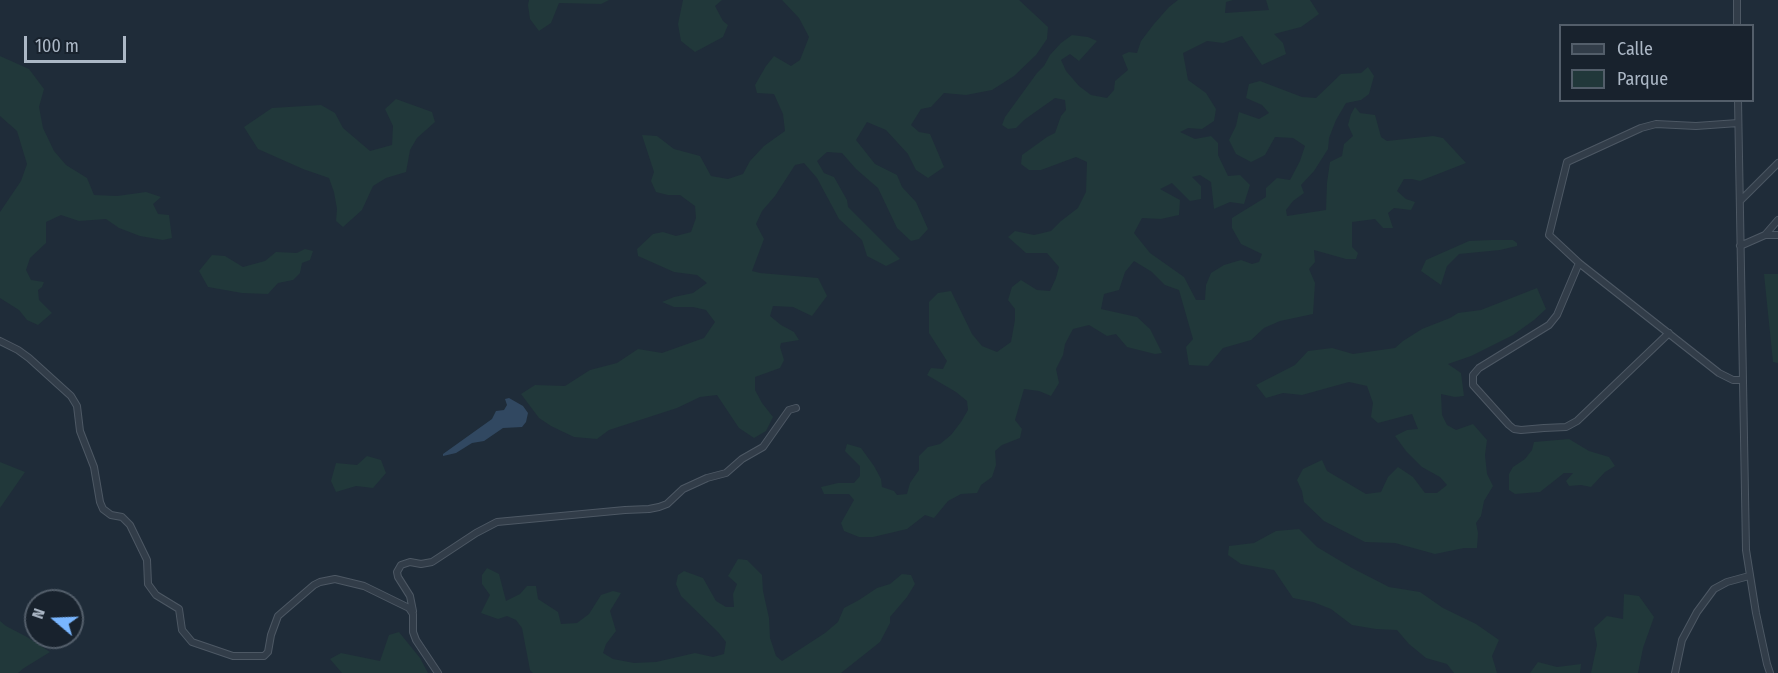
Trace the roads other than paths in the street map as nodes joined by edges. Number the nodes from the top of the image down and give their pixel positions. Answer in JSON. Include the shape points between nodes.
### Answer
{"nodes":[{"id":1,"x":1737,"y":0,"type":"edge"},
{"id":2,"x":1737,"y":24,"type":"edge"},
{"id":3,"x":1738,"y":102,"type":"edge"},
{"id":4,"x":1738,"y":123,"type":"junction"},
{"id":5,"x":1778,"y":163,"type":"edge"},
{"id":6,"x":1740,"y":201,"type":"junction"},
{"id":7,"x":1778,"y":220,"type":"edge"},
{"id":8,"x":1765,"y":235,"type":"junction"},
{"id":9,"x":1778,"y":235,"type":"edge"},
{"id":10,"x":1740,"y":246,"type":"junction"},
{"id":11,"x":1579,"y":263,"type":"junction"},
{"id":12,"x":1669,"y":333,"type":"junction"},
{"id":13,"x":0,"y":341,"type":"edge"},
{"id":14,"x":1743,"y":380,"type":"junction"},
{"id":15,"x":796,"y":408,"type":"dead end"},
{"id":16,"x":1749,"y":576,"type":"junction"},
{"id":17,"x":413,"y":614,"type":"junction"},
{"id":18,"x":438,"y":673,"type":"edge"},
{"id":19,"x":1675,"y":673,"type":"edge"},
{"id":20,"x":1770,"y":673,"type":"edge"}],
"edges":[{"from":1,"to":2,"type":"street"},
{"from":3,"to":4,"type":"street"},
{"from":4,"to":6,"type":"street"},
{"from":4,"to":11,"type":"street","via":[[1656,124],[1567,162],[1549,235]]},
{"from":5,"to":6,"type":"street"},
{"from":6,"to":10,"type":"street"},
{"from":7,"to":8,"type":"street"},
{"from":8,"to":9,"type":"street"},
{"from":8,"to":10,"type":"street"},
{"from":10,"to":14,"type":"street"},
{"from":11,"to":12,"type":"street"},
{"from":11,"to":12,"type":"street","via":[[1549,325],[1473,375],[1473,385],[1514,429],[1566,427],[1577,421]]},
{"from":12,"to":14,"type":"street","via":[[1719,373]]},
{"from":13,"to":17,"type":"street","via":[[29,358],[71,396],[77,406],[80,431],[94,467],[103,510],[122,517],[130,525],[147,560],[148,584],[156,595],[179,609],[182,630],[192,642],[233,656],[264,656],[278,616],[314,585],[335,579],[364,586],[409,608]]},
{"from":14,"to":16,"type":"street"},
{"from":15,"to":17,"type":"street","via":[[789,410],[763,447],[726,473],[683,489],[659,507],[497,522],[432,562],[401,564],[398,577],[410,596]]},
{"from":16,"to":19,"type":"street","via":[[1727,582],[1708,596],[1682,640]]},
{"from":16,"to":20,"type":"street"},
{"from":17,"to":18,"type":"street","via":[[416,640]]}]}
